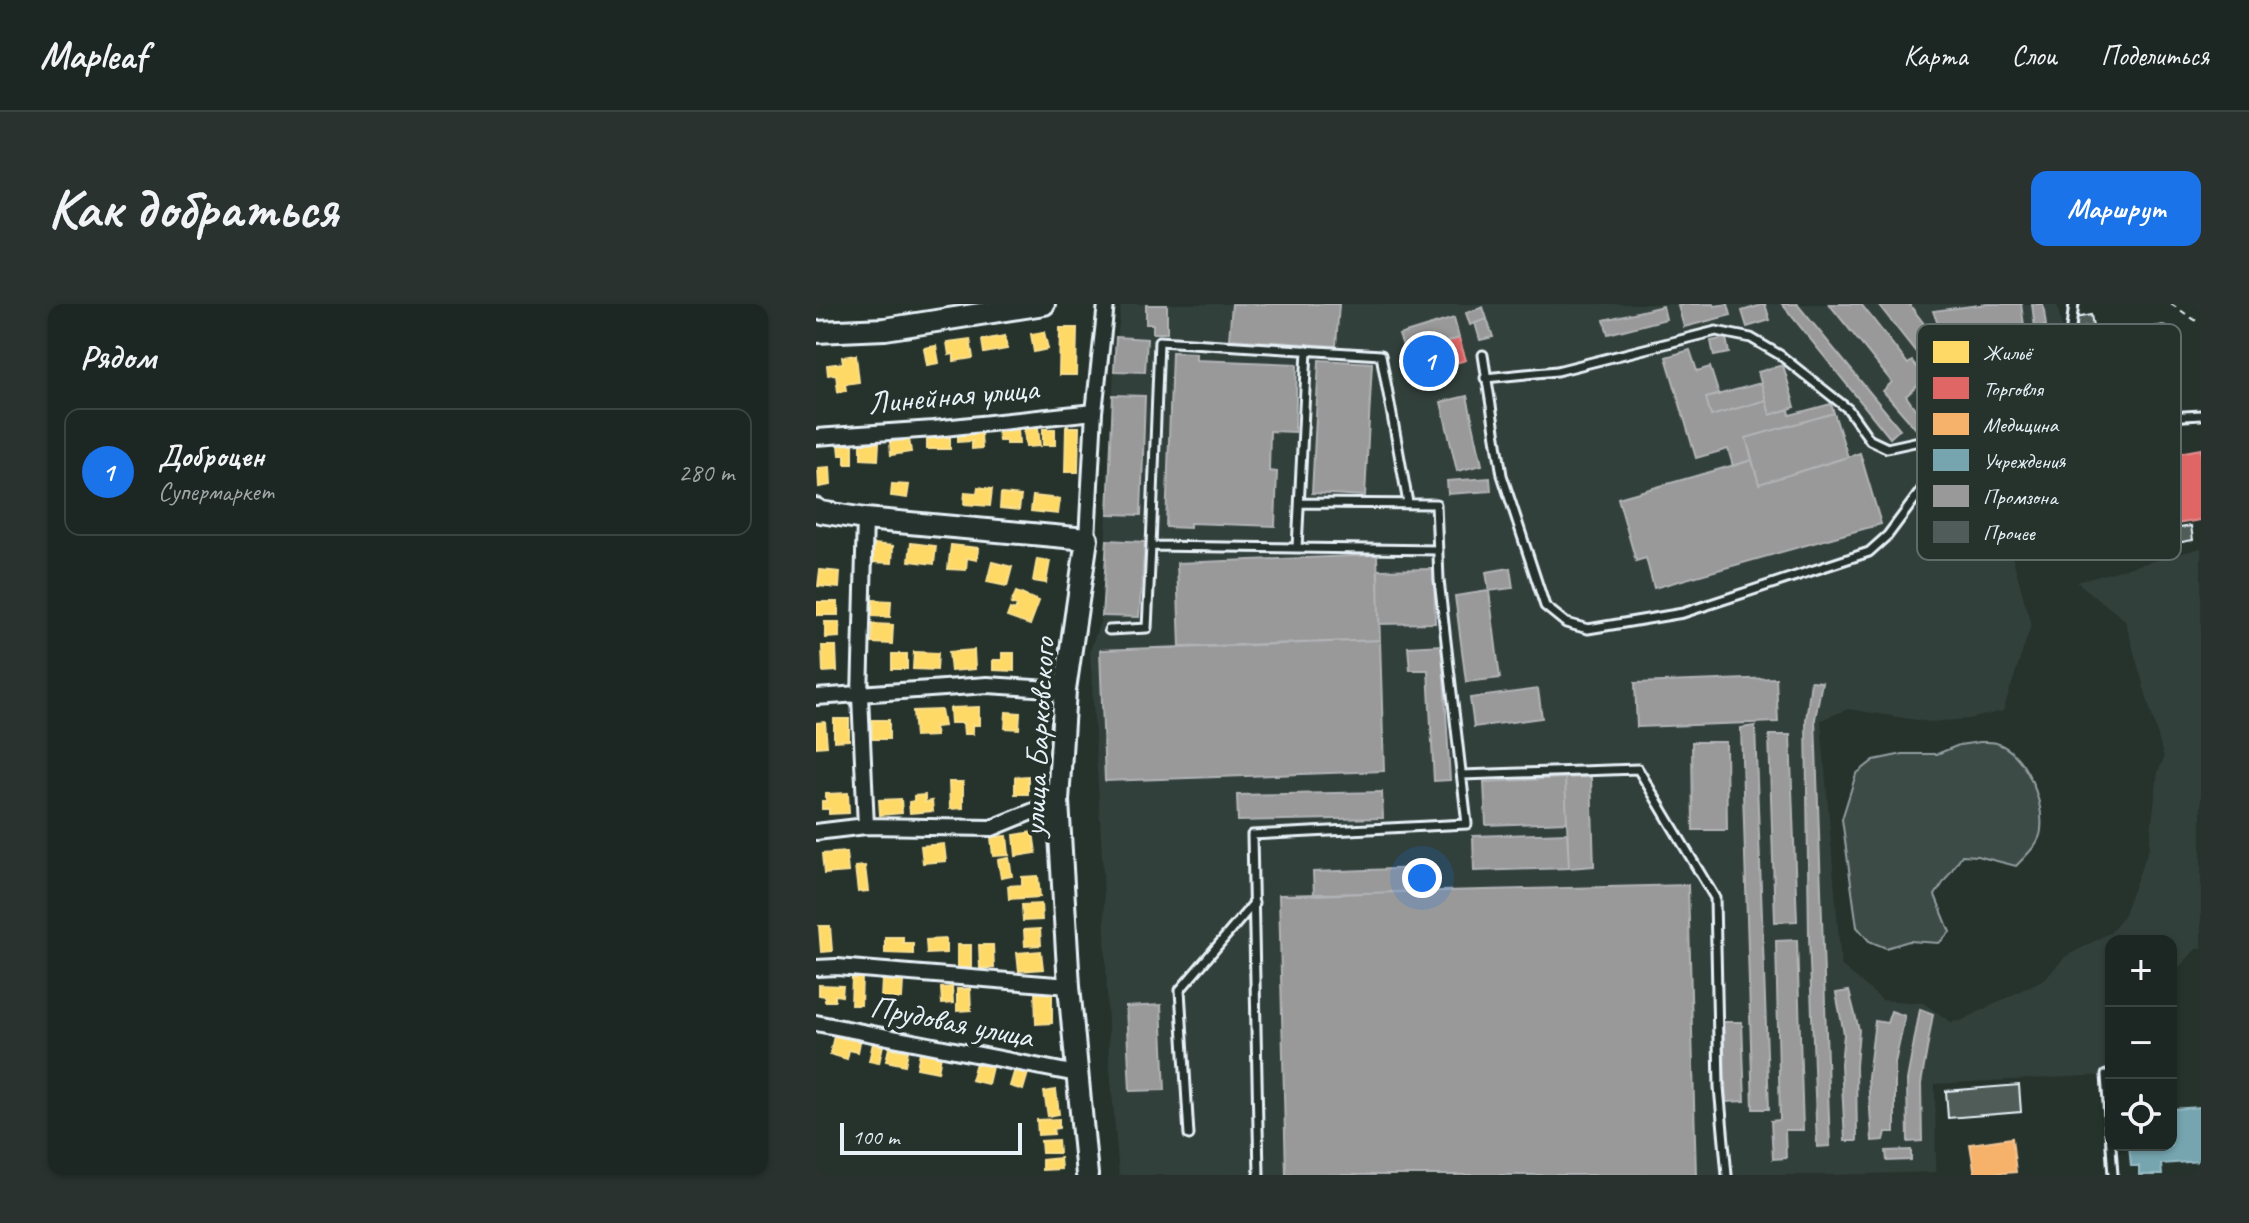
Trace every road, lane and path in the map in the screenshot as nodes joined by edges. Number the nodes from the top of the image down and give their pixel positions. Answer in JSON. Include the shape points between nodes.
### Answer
{"nodes":[{"id":1,"x":1044,"y":304,"type":"edge"},
{"id":2,"x":1106,"y":304,"type":"edge"},
{"id":3,"x":2074,"y":304,"type":"edge"},
{"id":4,"x":2171,"y":304,"type":"edge"},
{"id":5,"x":2072,"y":324,"type":"edge"},
{"id":6,"x":2201,"y":324,"type":"edge"},
{"id":7,"x":816,"y":332,"type":"edge"},
{"id":8,"x":1307,"y":350,"type":"junction"},
{"id":9,"x":1483,"y":355,"type":"dead end"},
{"id":10,"x":1485,"y":378,"type":"junction"},
{"id":11,"x":1094,"y":412,"type":"junction"},
{"id":12,"x":2201,"y":415,"type":"edge"},
{"id":13,"x":2181,"y":416,"type":"edge"},
{"id":14,"x":816,"y":437,"type":"edge"},
{"id":15,"x":1917,"y":441,"type":"edge"},
{"id":16,"x":1917,"y":495,"type":"edge"},
{"id":17,"x":1300,"y":503,"type":"junction"},
{"id":18,"x":1408,"y":503,"type":"junction"},
{"id":19,"x":817,"y":511,"type":"edge"},
{"id":20,"x":865,"y":519,"type":"junction"},
{"id":21,"x":1087,"y":539,"type":"junction"},
{"id":22,"x":1151,"y":546,"type":"junction"},
{"id":23,"x":1297,"y":548,"type":"junction"},
{"id":24,"x":1438,"y":550,"type":"junction"},
{"id":25,"x":1109,"y":630,"type":"dead end"},
{"id":26,"x":1065,"y":690,"type":"junction"},
{"id":27,"x":860,"y":696,"type":"junction"},
{"id":28,"x":816,"y":697,"type":"edge"},
{"id":29,"x":1462,"y":775,"type":"junction"},
{"id":30,"x":1058,"y":801,"type":"junction"},
{"id":31,"x":866,"y":826,"type":"junction"},
{"id":32,"x":816,"y":832,"type":"edge"},
{"id":33,"x":1254,"y":903,"type":"junction"},
{"id":34,"x":816,"y":968,"type":"edge"},
{"id":35,"x":1069,"y":986,"type":"junction"},
{"id":36,"x":816,"y":1023,"type":"edge"},
{"id":37,"x":1077,"y":1074,"type":"junction"},
{"id":38,"x":2106,"y":1079,"type":"edge"},
{"id":39,"x":1189,"y":1135,"type":"dead end"},
{"id":40,"x":1087,"y":1175,"type":"edge"},
{"id":41,"x":1259,"y":1175,"type":"edge"},
{"id":42,"x":1727,"y":1175,"type":"edge"},
{"id":43,"x":2113,"y":1175,"type":"edge"}],
"edges":[{"from":1,"to":7,"type":"street","via":[[885,329]]},
{"from":2,"to":11,"type":"street","name":"улица Барковского"},
{"from":3,"to":5,"type":"lane"},
{"from":4,"to":6,"type":"path"},
{"from":8,"to":17,"type":"lane"},
{"from":8,"to":18,"type":"lane","via":[[1381,355]]},
{"from":8,"to":22,"type":"lane","via":[[1159,341]]},
{"from":9,"to":10,"type":"lane"},
{"from":10,"to":15,"type":"lane","via":[[1557,371],[1716,331],[1751,338],[1780,355],[1848,409],[1870,440],[1887,448]]},
{"from":10,"to":16,"type":"lane","via":[[1502,475],[1545,606],[1566,623],[1588,629],[1683,613],[1869,552]]},
{"from":11,"to":14,"type":"street","name":"Линейная улица"},
{"from":11,"to":21,"type":"street","name":"улица Барковского"},
{"from":12,"to":13,"type":"lane"},
{"from":17,"to":18,"type":"lane"},
{"from":17,"to":23,"type":"lane"},
{"from":18,"to":24,"type":"lane","via":[[1436,504]]},
{"from":19,"to":20,"type":"street"},
{"from":20,"to":21,"type":"street"},
{"from":20,"to":27,"type":"street"},
{"from":21,"to":26,"type":"street","name":"улица Барковского"},
{"from":22,"to":23,"type":"lane"},
{"from":22,"to":25,"type":"lane","via":[[1147,628]]},
{"from":23,"to":24,"type":"lane"},
{"from":24,"to":29,"type":"lane"},
{"from":26,"to":27,"type":"street","via":[[987,685]]},
{"from":26,"to":30,"type":"street","name":"улица Барковского"},
{"from":27,"to":28,"type":"street"},
{"from":27,"to":31,"type":"street"},
{"from":29,"to":33,"type":"lane","via":[[1467,824],[1252,835]]},
{"from":29,"to":42,"type":"lane","via":[[1638,769],[1715,898],[1719,1087]]},
{"from":30,"to":31,"type":"street","via":[[992,828]]},
{"from":30,"to":35,"type":"street","name":"улица Барковского"},
{"from":31,"to":32,"type":"street"},
{"from":33,"to":39,"type":"lane","via":[[1180,990]]},
{"from":33,"to":41,"type":"lane"},
{"from":34,"to":35,"type":"street","name":"Прудовая улица"},
{"from":35,"to":37,"type":"street","name":"улица Барковского"},
{"from":36,"to":37,"type":"street","name":"Прудовая улица"},
{"from":37,"to":40,"type":"street","name":"улица Барковского"},
{"from":38,"to":43,"type":"lane"}]}
